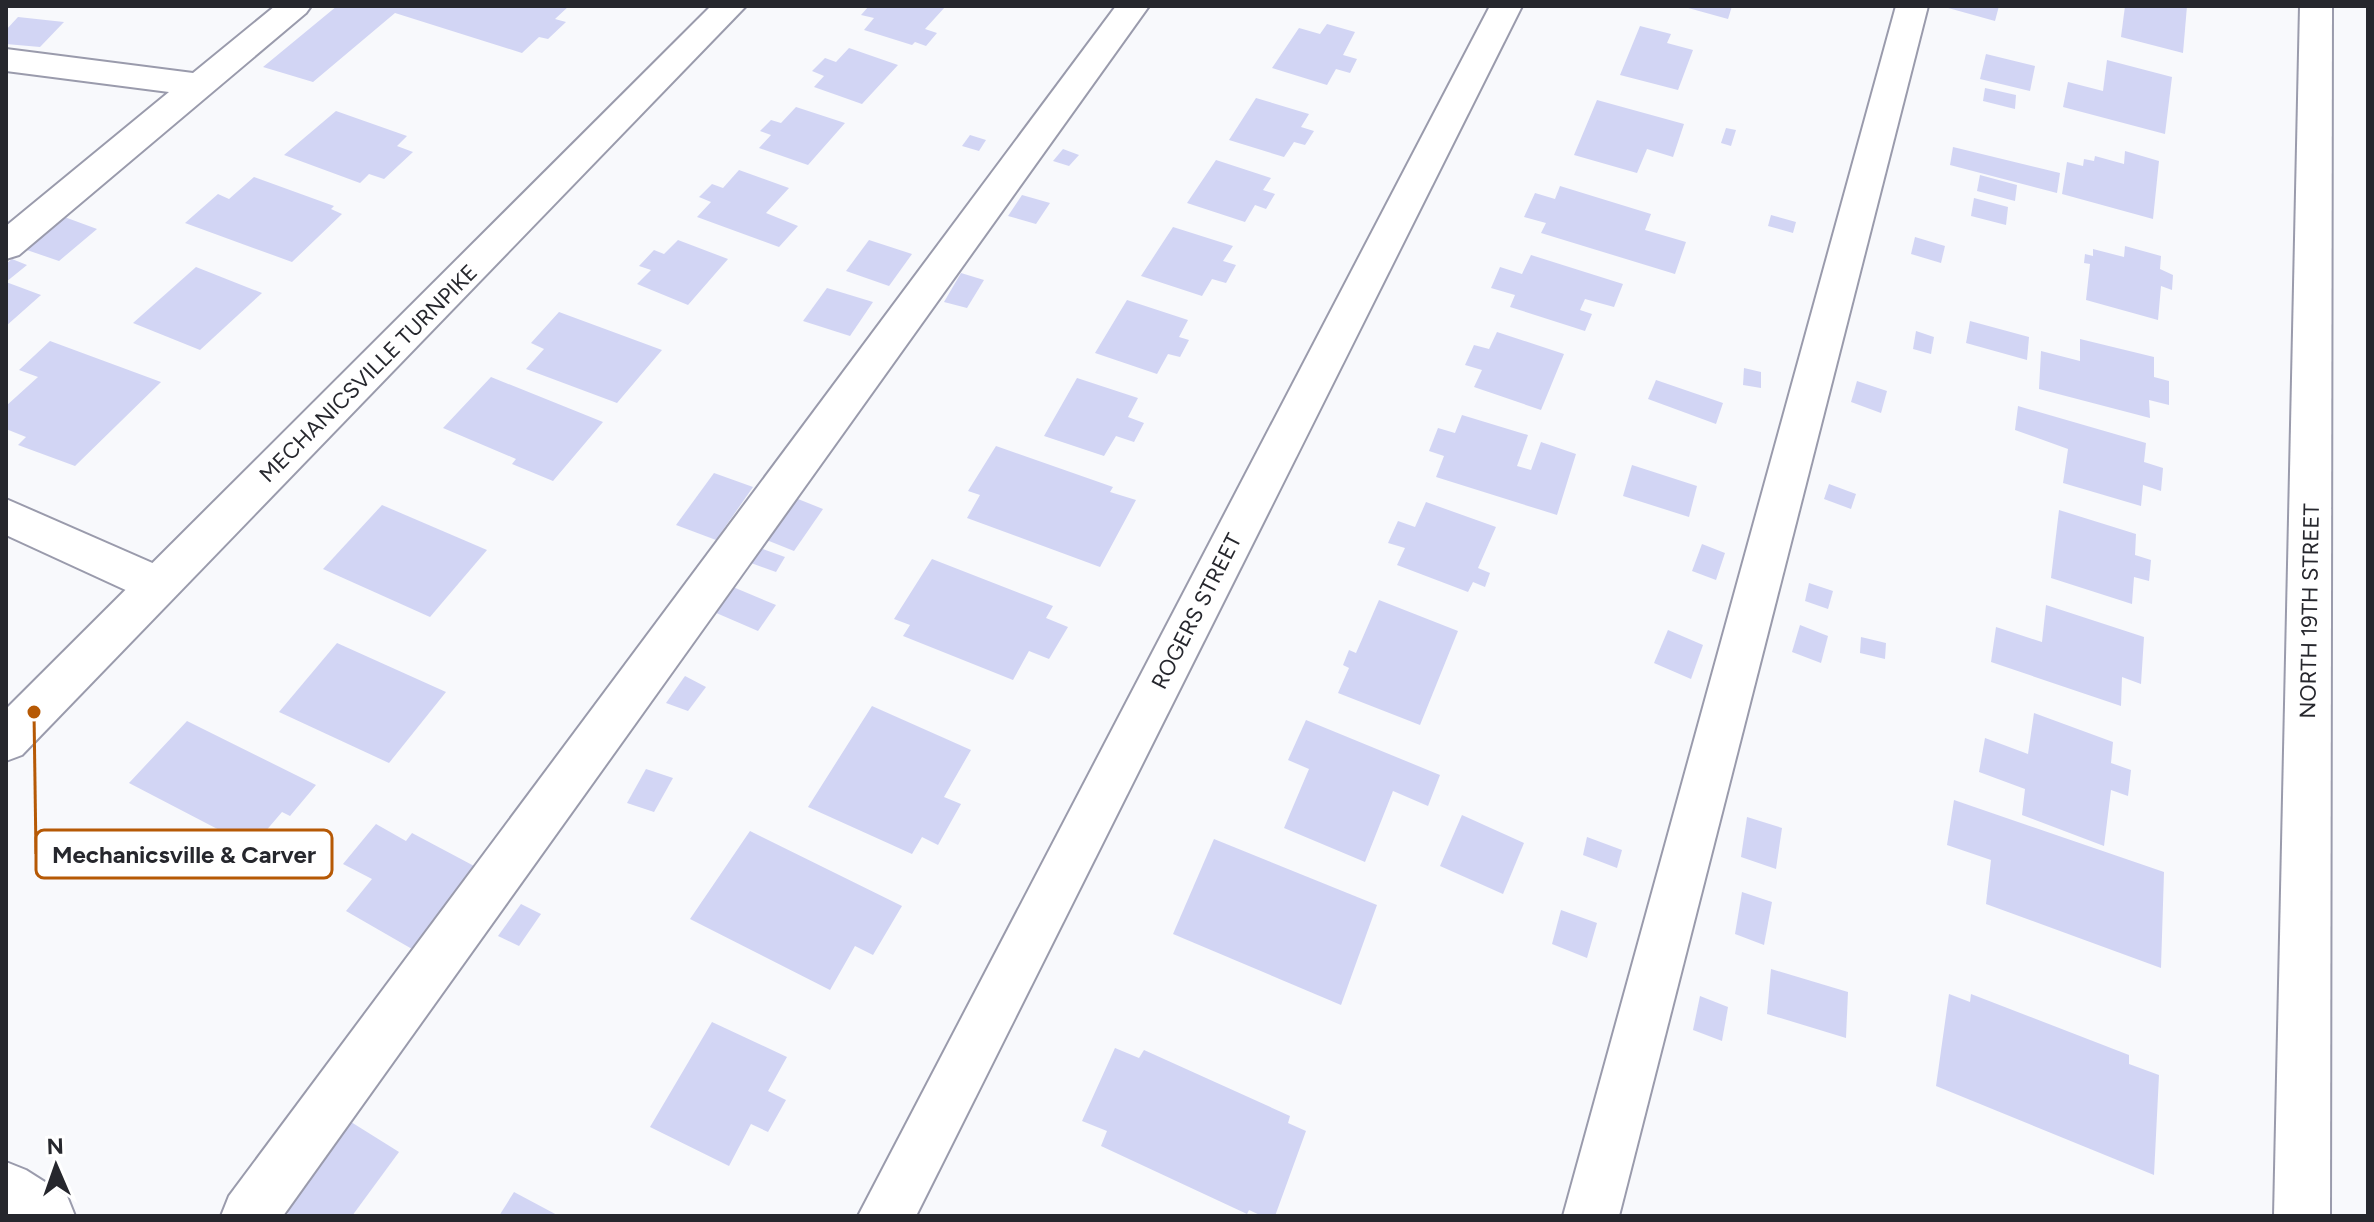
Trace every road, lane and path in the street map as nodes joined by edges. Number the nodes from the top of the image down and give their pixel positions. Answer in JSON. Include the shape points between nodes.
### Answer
{"nodes":[{"id":1,"x":295,"y":6,"type":"edge"},
{"id":2,"x":730,"y":6,"type":"edge"},
{"id":3,"x":1133,"y":6,"type":"edge"},
{"id":4,"x":1506,"y":6,"type":"edge"},
{"id":5,"x":1912,"y":6,"type":"edge"},
{"id":6,"x":2316,"y":6,"type":"edge"},
{"id":7,"x":6,"y":60,"type":"edge"},
{"id":8,"x":198,"y":85,"type":"junction"},
{"id":9,"x":6,"y":246,"type":"edge"},
{"id":10,"x":6,"y":516,"type":"edge"},
{"id":11,"x":158,"y":585,"type":"junction"},
{"id":12,"x":6,"y":740,"type":"edge"},
{"id":13,"x":6,"y":1190,"type":"edge"},
{"id":14,"x":47,"y":1216,"type":"edge"},
{"id":15,"x":249,"y":1216,"type":"edge"},
{"id":16,"x":886,"y":1216,"type":"edge"},
{"id":17,"x":1591,"y":1216,"type":"edge"},
{"id":18,"x":2302,"y":1216,"type":"edge"}],
"edges":[{"from":1,"to":8,"type":"street"},
{"from":2,"to":11,"type":"street","name":"MECHANICSVILLE TURNPIKE"},
{"from":3,"to":15,"type":"street"},
{"from":4,"to":16,"type":"street","name":"ROGERS STREET"},
{"from":5,"to":17,"type":"street"},
{"from":6,"to":18,"type":"street","name":"NORTH 19TH STREET"},
{"from":7,"to":8,"type":"street"},
{"from":8,"to":9,"type":"street"},
{"from":10,"to":11,"type":"street"},
{"from":11,"to":12,"type":"street","name":"MECHANICSVILLE TURNPIKE"},
{"from":13,"to":14,"type":"street"}]}
